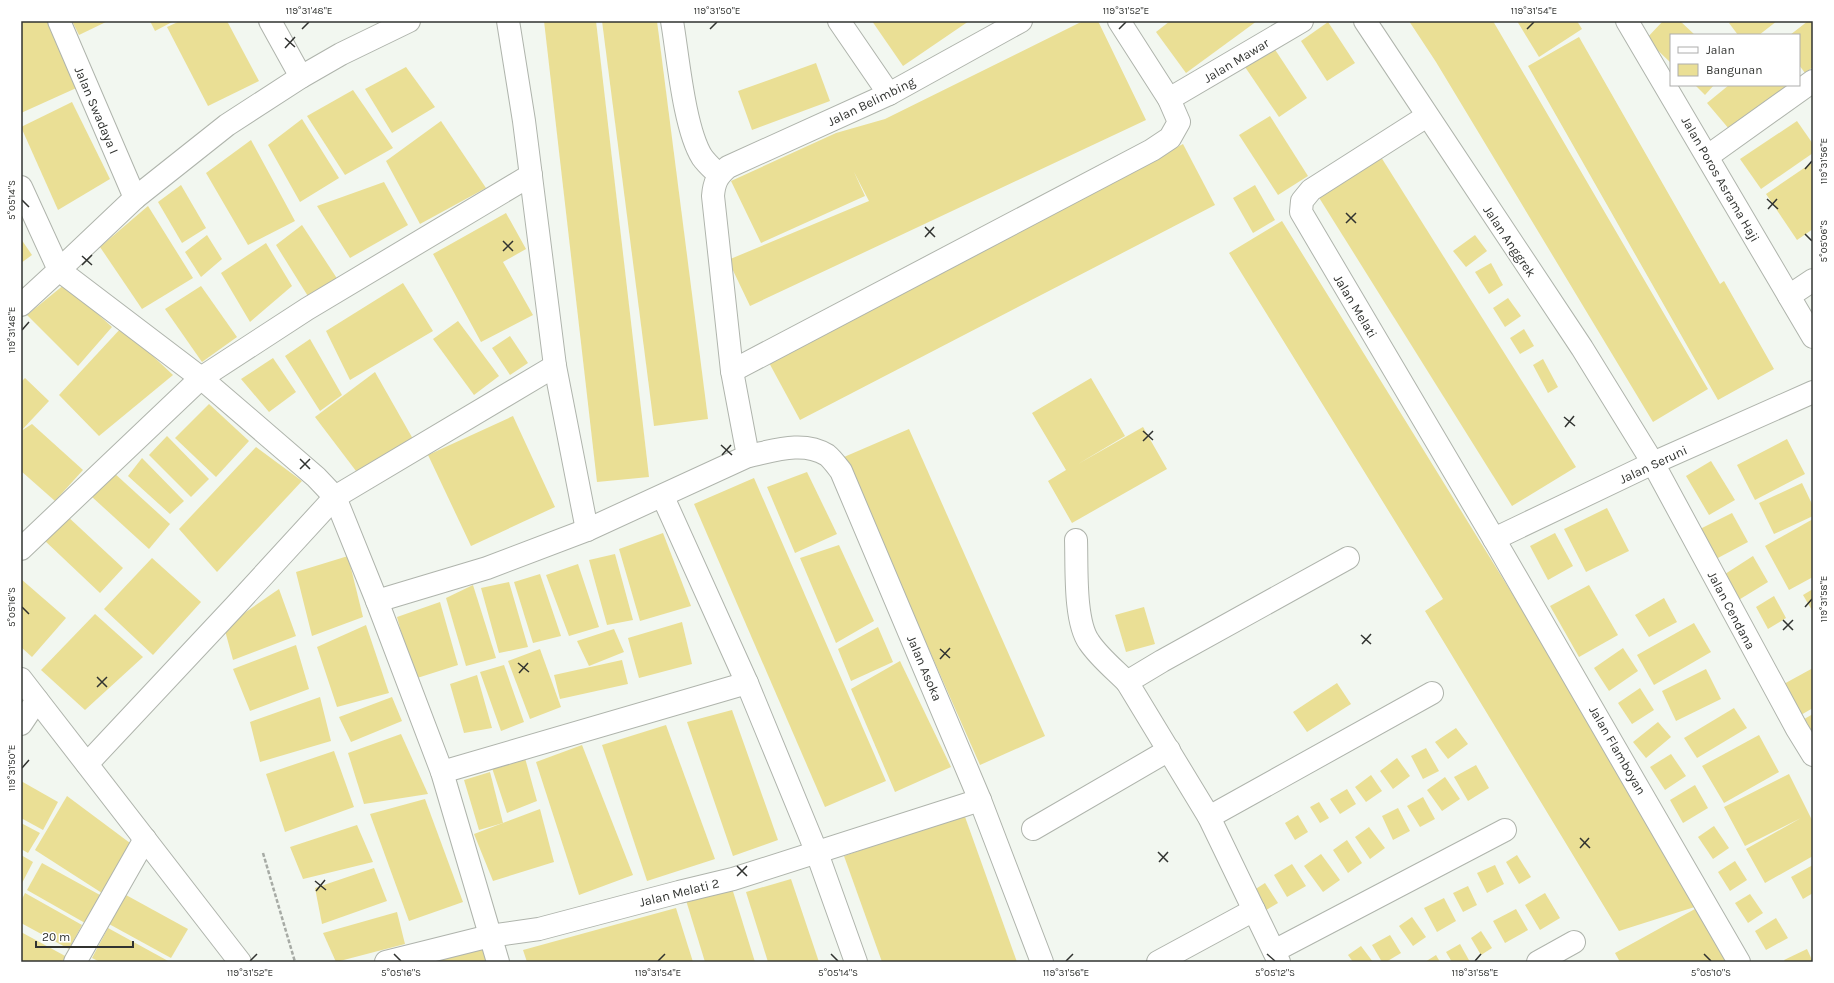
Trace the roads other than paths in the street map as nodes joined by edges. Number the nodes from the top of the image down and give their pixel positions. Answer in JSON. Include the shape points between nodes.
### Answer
{"nodes":[{"id":1,"x":59,"y":21,"type":"edge"},
{"id":2,"x":270,"y":21,"type":"edge"},
{"id":3,"x":409,"y":21,"type":"edge"},
{"id":4,"x":508,"y":21,"type":"edge"},
{"id":5,"x":672,"y":21,"type":"edge"},
{"id":6,"x":839,"y":21,"type":"edge"},
{"id":7,"x":1021,"y":21,"type":"edge"},
{"id":8,"x":1119,"y":21,"type":"edge"},
{"id":9,"x":1302,"y":21,"type":"edge"},
{"id":10,"x":1365,"y":21,"type":"edge"},
{"id":11,"x":1627,"y":21,"type":"edge"},
{"id":12,"x":301,"y":76,"type":"junction"},
{"id":13,"x":1813,"y":81,"type":"edge"},
{"id":14,"x":889,"y":94,"type":"junction"},
{"id":15,"x":1169,"y":99,"type":"junction"},
{"id":16,"x":1427,"y":116,"type":"junction"},
{"id":17,"x":1708,"y":156,"type":"junction"},
{"id":18,"x":719,"y":174,"type":"junction"},
{"id":19,"x":531,"y":175,"type":"junction"},
{"id":20,"x":21,"y":187,"type":"edge"},
{"id":21,"x":135,"y":198,"type":"junction"},
{"id":22,"x":59,"y":270,"type":"junction"},
{"id":23,"x":1813,"y":280,"type":"edge"},
{"id":24,"x":1789,"y":296,"type":"junction"},
{"id":25,"x":21,"y":305,"type":"edge"},
{"id":26,"x":1813,"y":337,"type":"edge"},
{"id":27,"x":555,"y":366,"type":"junction"},
{"id":28,"x":732,"y":371,"type":"junction"},
{"id":29,"x":201,"y":378,"type":"junction"},
{"id":30,"x":1813,"y":392,"type":"edge"},
{"id":31,"x":748,"y":456,"type":"junction"},
{"id":32,"x":1653,"y":463,"type":"junction"},
{"id":33,"x":335,"y":496,"type":"junction"},
{"id":34,"x":663,"y":497,"type":"junction"},
{"id":35,"x":587,"y":530,"type":"junction"},
{"id":36,"x":1494,"y":539,"type":"junction"},
{"id":37,"x":1076,"y":540,"type":"dead end"},
{"id":38,"x":21,"y":549,"type":"edge"},
{"id":39,"x":1348,"y":558,"type":"dead end"},
{"id":40,"x":377,"y":601,"type":"junction"},
{"id":41,"x":21,"y":679,"type":"edge"},
{"id":42,"x":1127,"y":682,"type":"junction"},
{"id":43,"x":747,"y":683,"type":"junction"},
{"id":44,"x":1432,"y":693,"type":"dead end"},
{"id":45,"x":38,"y":700,"type":"junction"},
{"id":46,"x":21,"y":724,"type":"edge"},
{"id":47,"x":1169,"y":750,"type":"junction"},
{"id":48,"x":1813,"y":755,"type":"edge"},
{"id":49,"x":87,"y":764,"type":"junction"},
{"id":50,"x":442,"y":772,"type":"junction"},
{"id":51,"x":980,"y":800,"type":"junction"},
{"id":52,"x":1209,"y":817,"type":"junction"},
{"id":53,"x":1033,"y":829,"type":"dead end"},
{"id":54,"x":1505,"y":830,"type":"dead end"},
{"id":55,"x":145,"y":839,"type":"junction"},
{"id":56,"x":817,"y":853,"type":"junction"},
{"id":57,"x":1254,"y":910,"type":"junction"},
{"id":58,"x":490,"y":936,"type":"junction"},
{"id":59,"x":1574,"y":942,"type":"dead end"},
{"id":60,"x":1276,"y":957,"type":"edge"},
{"id":61,"x":75,"y":962,"type":"edge"},
{"id":62,"x":240,"y":962,"type":"edge"},
{"id":63,"x":386,"y":962,"type":"edge"},
{"id":64,"x":498,"y":962,"type":"edge"},
{"id":65,"x":856,"y":962,"type":"edge"},
{"id":66,"x":1042,"y":962,"type":"edge"},
{"id":67,"x":1158,"y":962,"type":"edge"},
{"id":68,"x":1538,"y":962,"type":"edge"},
{"id":69,"x":1739,"y":962,"type":"edge"}],
"edges":[{"from":1,"to":21,"type":"street","name":"Jalan Swadaya I"},
{"from":2,"to":12,"type":"street"},
{"from":3,"to":12,"type":"street"},
{"from":4,"to":19,"type":"street"},
{"from":5,"to":18,"type":"street","via":[[693,136],[701,156],[708,166]]},
{"from":6,"to":14,"type":"street"},
{"from":7,"to":14,"type":"street","name":"Jalan Belimbing"},
{"from":8,"to":15,"type":"street"},
{"from":9,"to":15,"type":"street","name":"Jalan Mawar"},
{"from":10,"to":16,"type":"street","name":"Jalan Anggrek"},
{"from":11,"to":17,"type":"street","name":"Jalan Poros Asrama Haji"},
{"from":12,"to":21,"type":"street","via":[[227,125]]},
{"from":13,"to":17,"type":"street"},
{"from":14,"to":18,"type":"street","name":"Jalan Belimbing","via":[[728,167]]},
{"from":15,"to":28,"type":"street","via":[[1179,122],[1170,138],[1152,150]]},
{"from":16,"to":32,"type":"street","name":"Jalan Anggrek","via":[[1582,348]]},
{"from":16,"to":36,"type":"street","name":"Jalan Melati","via":[[1311,190],[1302,201],[1301,212]]},
{"from":17,"to":24,"type":"street","name":"Jalan Poros Asrama Haji"},
{"from":18,"to":28,"type":"street","via":[[714,183],[713,196]]},
{"from":19,"to":27,"type":"street"},
{"from":19,"to":29,"type":"street","via":[[307,310]]},
{"from":20,"to":22,"type":"street"},
{"from":21,"to":22,"type":"street"},
{"from":22,"to":25,"type":"street"},
{"from":22,"to":29,"type":"street"},
{"from":23,"to":24,"type":"street"},
{"from":24,"to":26,"type":"street","name":"Jalan Poros Asrama Haji"},
{"from":27,"to":33,"type":"street"},
{"from":27,"to":35,"type":"street"},
{"from":28,"to":31,"type":"street"},
{"from":29,"to":33,"type":"street"},
{"from":29,"to":38,"type":"street"},
{"from":30,"to":32,"type":"street","name":"Jalan Seruni"},
{"from":31,"to":34,"type":"street","name":"Jalan Asoka"},
{"from":31,"to":51,"type":"street","name":"Jalan Asoka","via":[[794,447],[814,450],[827,455],[841,471]]},
{"from":32,"to":36,"type":"street","name":"Jalan Seruni"},
{"from":32,"to":48,"type":"street","name":"Jalan Cendana","via":[[1789,716]]},
{"from":33,"to":40,"type":"street"},
{"from":33,"to":49,"type":"street"},
{"from":34,"to":35,"type":"street","name":"Jalan Asoka"},
{"from":34,"to":43,"type":"street"},
{"from":35,"to":40,"type":"street","name":"Jalan Asoka","via":[[487,568]]},
{"from":36,"to":69,"type":"street","name":"Jalan Flamboyan"},
{"from":37,"to":42,"type":"street","via":[[1081,626],[1088,641]]},
{"from":39,"to":42,"type":"street","via":[[1162,660]]},
{"from":40,"to":50,"type":"street"},
{"from":41,"to":45,"type":"street"},
{"from":42,"to":47,"type":"street"},
{"from":43,"to":50,"type":"street"},
{"from":43,"to":56,"type":"street"},
{"from":44,"to":52,"type":"street"},
{"from":45,"to":46,"type":"street"},
{"from":45,"to":49,"type":"street"},
{"from":47,"to":52,"type":"street"},
{"from":47,"to":53,"type":"street"},
{"from":49,"to":55,"type":"street"},
{"from":50,"to":58,"type":"street"},
{"from":51,"to":56,"type":"street","name":"Jalan Melati 2"},
{"from":51,"to":66,"type":"street","name":"Jalan Asoka"},
{"from":52,"to":57,"type":"street"},
{"from":54,"to":60,"type":"street"},
{"from":55,"to":61,"type":"street"},
{"from":55,"to":62,"type":"street"},
{"from":56,"to":58,"type":"street","name":"Jalan Melati 2","via":[[733,879],[539,929]]},
{"from":56,"to":65,"type":"street"},
{"from":57,"to":60,"type":"street"},
{"from":57,"to":67,"type":"street"},
{"from":58,"to":63,"type":"street","name":"Jalan Melati 2"},
{"from":58,"to":64,"type":"street"},
{"from":59,"to":68,"type":"street"}]}
